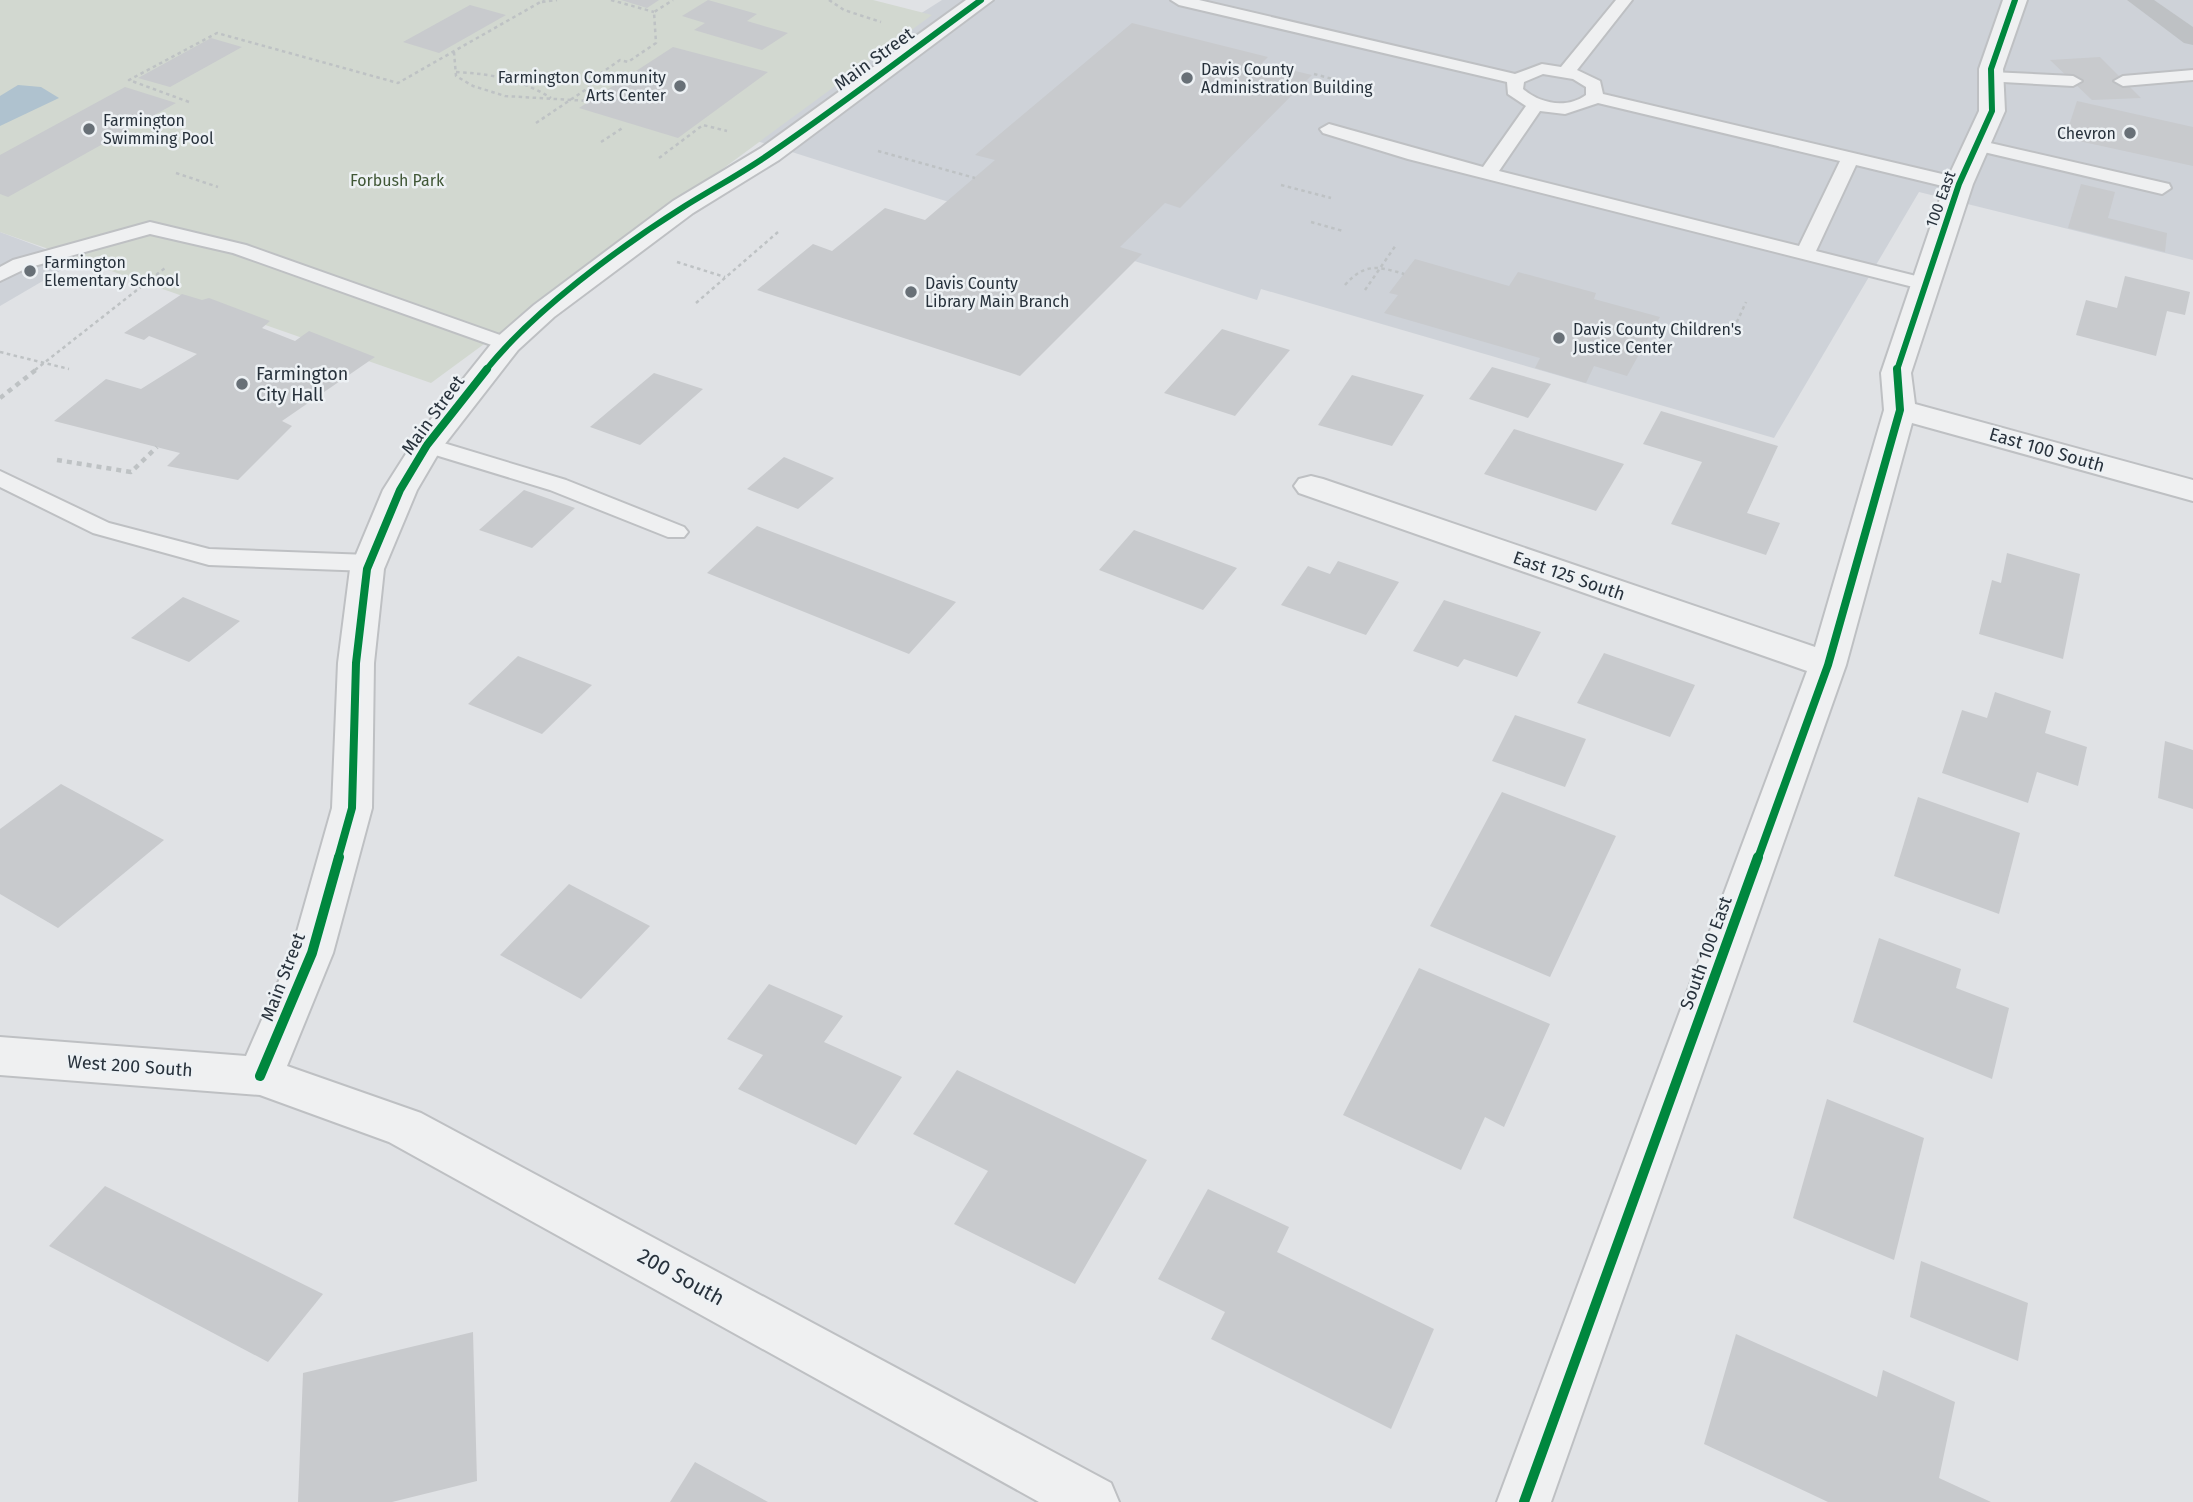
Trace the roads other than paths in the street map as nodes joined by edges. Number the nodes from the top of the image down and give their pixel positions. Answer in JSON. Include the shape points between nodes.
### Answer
{"nodes":[{"id":1,"x":981,"y":0,"type":"edge"},
{"id":2,"x":1179,"y":0,"type":"edge"},
{"id":3,"x":1624,"y":0,"type":"edge"},
{"id":4,"x":2015,"y":0,"type":"edge"},
{"id":5,"x":2139,"y":0,"type":"edge"},
{"id":6,"x":2193,"y":38,"type":"edge"},
{"id":7,"x":1567,"y":71,"type":"junction"},
{"id":8,"x":2193,"y":75,"type":"edge"},
{"id":9,"x":1991,"y":77,"type":"junction"},
{"id":10,"x":1516,"y":79,"type":"junction"},
{"id":11,"x":2073,"y":81,"type":"dead end"},
{"id":12,"x":2123,"y":81,"type":"dead end"},
{"id":13,"x":1595,"y":97,"type":"junction"},
{"id":14,"x":1536,"y":104,"type":"junction"},
{"id":15,"x":1329,"y":129,"type":"dead end"},
{"id":16,"x":1976,"y":145,"type":"junction"},
{"id":17,"x":1850,"y":158,"type":"junction"},
{"id":18,"x":1488,"y":173,"type":"junction"},
{"id":19,"x":1959,"y":184,"type":"junction"},
{"id":20,"x":2162,"y":188,"type":"dead end"},
{"id":21,"x":1806,"y":252,"type":"junction"},
{"id":22,"x":0,"y":275,"type":"edge"},
{"id":23,"x":1926,"y":284,"type":"junction"},
{"id":24,"x":507,"y":344,"type":"junction"},
{"id":25,"x":1900,"y":410,"type":"junction"},
{"id":26,"x":427,"y":445,"type":"junction"},
{"id":27,"x":0,"y":478,"type":"edge"},
{"id":28,"x":1311,"y":486,"type":"dead end"},
{"id":29,"x":2193,"y":491,"type":"edge"},
{"id":30,"x":676,"y":532,"type":"dead end"},
{"id":31,"x":369,"y":563,"type":"junction"},
{"id":32,"x":1828,"y":665,"type":"junction"},
{"id":33,"x":0,"y":1056,"type":"edge"},
{"id":34,"x":260,"y":1076,"type":"junction"},
{"id":35,"x":1079,"y":1499,"type":"edge"},
{"id":36,"x":1524,"y":1502,"type":"edge"}],
"edges":[{"from":1,"to":24,"type":"street","name":"Main Street","via":[[770,154],[627,247]]},
{"from":2,"to":10,"type":"lane"},
{"from":3,"to":7,"type":"lane"},
{"from":4,"to":9,"type":"street","name":"100 East"},
{"from":5,"to":6,"type":"main road"},
{"from":7,"to":10,"type":"lane","via":[[1542,69]]},
{"from":7,"to":13,"type":"lane","via":[[1594,85]]},
{"from":8,"to":12,"type":"lane"},
{"from":9,"to":11,"type":"lane"},
{"from":9,"to":16,"type":"street","name":"100 East","via":[[1992,111]]},
{"from":10,"to":14,"type":"lane","via":[[1514,90]]},
{"from":13,"to":14,"type":"lane","via":[[1572,108]]},
{"from":13,"to":17,"type":"lane"},
{"from":14,"to":18,"type":"lane"},
{"from":15,"to":18,"type":"lane"},
{"from":16,"to":19,"type":"street","name":"100 East"},
{"from":16,"to":20,"type":"lane"},
{"from":17,"to":19,"type":"lane"},
{"from":17,"to":21,"type":"lane"},
{"from":18,"to":21,"type":"lane"},
{"from":19,"to":23,"type":"street","name":"100 East"},
{"from":21,"to":23,"type":"lane"},
{"from":22,"to":24,"type":"lane","via":[[20,264],[150,228],[239,249]]},
{"from":23,"to":25,"type":"street","name":"100 East","via":[[1896,373]]},
{"from":24,"to":26,"type":"street","name":"Main Street"},
{"from":25,"to":29,"type":"street","name":"East 100 South"},
{"from":25,"to":32,"type":"street","name":"South 100 East"},
{"from":26,"to":30,"type":"lane","via":[[558,485]]},
{"from":26,"to":31,"type":"street","name":"Main Street","via":[[400,490]]},
{"from":27,"to":31,"type":"lane","via":[[101,528],[209,557]]},
{"from":28,"to":32,"type":"street","name":"East 125 South"},
{"from":31,"to":34,"type":"street","name":"Main Street","via":[[356,663],[352,808],[312,953]]},
{"from":32,"to":36,"type":"street","name":"South 100 East"},
{"from":33,"to":34,"type":"street","name":"West 200 South"},
{"from":34,"to":35,"type":"street","name":"200 South","via":[[405,1127]]}]}
